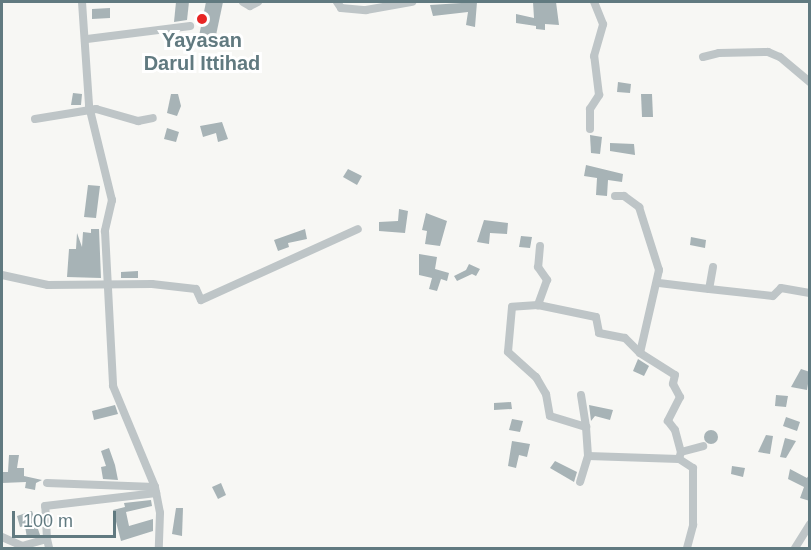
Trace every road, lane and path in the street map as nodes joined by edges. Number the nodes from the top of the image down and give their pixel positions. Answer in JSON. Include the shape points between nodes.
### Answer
{"nodes":[{"id":1,"x":82,"y":2,"type":"edge"},
{"id":2,"x":243,"y":2,"type":"edge"},
{"id":3,"x":258,"y":2,"type":"edge"},
{"id":4,"x":337,"y":2,"type":"edge"},
{"id":5,"x":412,"y":2,"type":"edge"},
{"id":6,"x":594,"y":2,"type":"edge"},
{"id":7,"x":190,"y":26,"type":"dead end"},
{"id":8,"x":87,"y":39,"type":"junction"},
{"id":9,"x":703,"y":57,"type":"dead end"},
{"id":10,"x":810,"y":82,"type":"edge"},
{"id":11,"x":90,"y":111,"type":"junction"},
{"id":12,"x":153,"y":118,"type":"dead end"},
{"id":13,"x":35,"y":119,"type":"dead end"},
{"id":14,"x":590,"y":129,"type":"dead end"},
{"id":15,"x":615,"y":196,"type":"dead end"},
{"id":16,"x":357,"y":229,"type":"dead end"},
{"id":17,"x":540,"y":246,"type":"dead end"},
{"id":18,"x":713,"y":267,"type":"dead end"},
{"id":19,"x":2,"y":275,"type":"edge"},
{"id":20,"x":658,"y":283,"type":"junction"},
{"id":21,"x":106,"y":285,"type":"junction"},
{"id":22,"x":709,"y":289,"type":"junction"},
{"id":23,"x":810,"y":293,"type":"edge"},
{"id":24,"x":538,"y":305,"type":"junction"},
{"id":25,"x":640,"y":353,"type":"junction"},
{"id":26,"x":581,"y":395,"type":"dead end"},
{"id":27,"x":586,"y":427,"type":"junction"},
{"id":28,"x":703,"y":446,"type":"dead end"},
{"id":29,"x":588,"y":456,"type":"junction"},
{"id":30,"x":680,"y":456,"type":"junction"},
{"id":31,"x":580,"y":482,"type":"dead end"},
{"id":32,"x":47,"y":483,"type":"dead end"},
{"id":33,"x":156,"y":490,"type":"junction"},
{"id":34,"x":810,"y":524,"type":"edge"},
{"id":35,"x":2,"y":537,"type":"edge"},
{"id":36,"x":47,"y":539,"type":"junction"},
{"id":37,"x":49,"y":549,"type":"edge"},
{"id":38,"x":159,"y":549,"type":"edge"},
{"id":39,"x":687,"y":549,"type":"edge"},
{"id":40,"x":795,"y":549,"type":"edge"}],
"edges":[{"from":1,"to":8,"type":"street"},
{"from":2,"to":3,"type":"street","via":[[250,6]]},
{"from":4,"to":5,"type":"street","via":[[341,8],[366,10]]},
{"from":6,"to":14,"type":"street","via":[[603,24],[594,56],[599,95],[590,109]]},
{"from":7,"to":8,"type":"street"},
{"from":8,"to":11,"type":"street"},
{"from":9,"to":10,"type":"street","via":[[739,51],[773,53]]},
{"from":11,"to":12,"type":"street","via":[[112,112],[138,121]]},
{"from":11,"to":13,"type":"street"},
{"from":11,"to":21,"type":"street","via":[[112,193],[105,231]]},
{"from":15,"to":20,"type":"street","via":[[624,196],[642,214],[659,270]]},
{"from":16,"to":21,"type":"street","via":[[201,300],[196,289]]},
{"from":17,"to":24,"type":"street","via":[[538,267],[547,280]]},
{"from":18,"to":22,"type":"street"},
{"from":19,"to":21,"type":"street","via":[[48,285]]},
{"from":20,"to":22,"type":"street"},
{"from":20,"to":25,"type":"street"},
{"from":21,"to":33,"type":"street","via":[[114,391]]},
{"from":22,"to":23,"type":"street","via":[[773,296],[781,288]]},
{"from":24,"to":25,"type":"street","via":[[596,317],[599,333],[624,338]]},
{"from":24,"to":27,"type":"street","via":[[512,307],[508,352],[536,376],[546,394],[550,416]]},
{"from":25,"to":30,"type":"street","via":[[675,375],[673,384],[681,398],[668,421]]},
{"from":26,"to":27,"type":"street"},
{"from":27,"to":29,"type":"street"},
{"from":28,"to":30,"type":"street"},
{"from":29,"to":30,"type":"street"},
{"from":29,"to":31,"type":"street"},
{"from":30,"to":39,"type":"street","via":[[693,468],[693,525]]},
{"from":32,"to":33,"type":"street"},
{"from":33,"to":36,"type":"street","via":[[44,506]]},
{"from":33,"to":38,"type":"street"},
{"from":34,"to":40,"type":"street"},
{"from":35,"to":36,"type":"street","via":[[22,546]]},
{"from":36,"to":37,"type":"street"}]}
